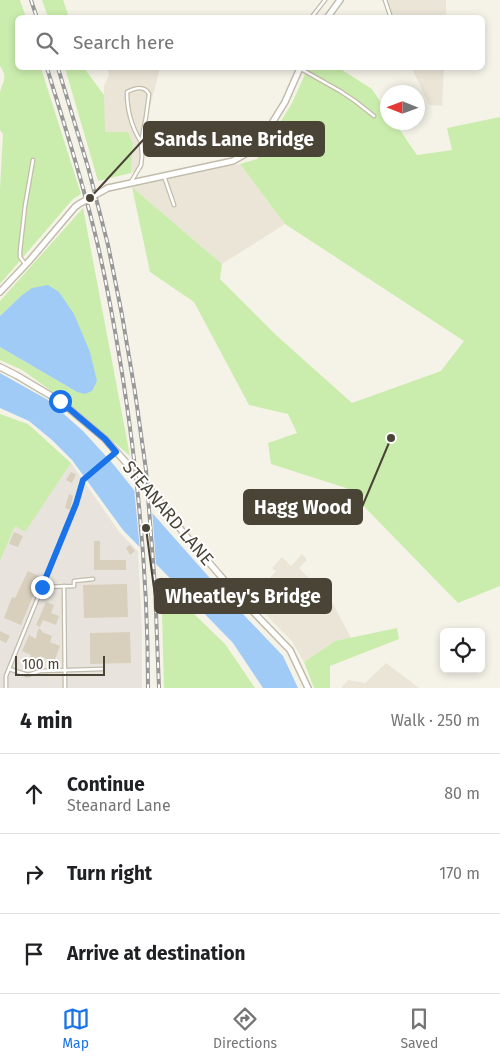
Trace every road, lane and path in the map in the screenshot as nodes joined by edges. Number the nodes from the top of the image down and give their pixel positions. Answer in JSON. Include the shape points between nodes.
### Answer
{"nodes":[{"id":1,"x":326,"y":0,"type":"edge"},
{"id":2,"x":340,"y":0,"type":"edge"},
{"id":3,"x":385,"y":0,"type":"edge"},
{"id":4,"x":314,"y":15,"type":"edge"},
{"id":5,"x":329,"y":15,"type":"edge"},
{"id":6,"x":390,"y":15,"type":"edge"},
{"id":7,"x":299,"y":70,"type":"edge"},
{"id":8,"x":303,"y":70,"type":"edge"},
{"id":9,"x":374,"y":116,"type":"dead end"},
{"id":10,"x":140,"y":142,"type":"junction"},
{"id":11,"x":32,"y":160,"type":"dead end"},
{"id":12,"x":164,"y":176,"type":"junction"},
{"id":13,"x":131,"y":184,"type":"junction"},
{"id":14,"x":174,"y":205,"type":"dead end"},
{"id":15,"x":26,"y":265,"type":"junction"},
{"id":16,"x":0,"y":292,"type":"edge"},
{"id":17,"x":0,"y":367,"type":"edge"},
{"id":18,"x":114,"y":453,"type":"junction"},
{"id":19,"x":155,"y":494,"type":"joint"},
{"id":20,"x":93,"y":579,"type":"dead end"},
{"id":21,"x":64,"y":586,"type":"junction"},
{"id":22,"x":42,"y":587,"type":"junction"},
{"id":23,"x":102,"y":668,"type":"dead end"},
{"id":24,"x":9,"y":669,"type":"junction"},
{"id":25,"x":66,"y":670,"type":"junction"},
{"id":26,"x":6,"y":688,"type":"edge"},
{"id":27,"x":65,"y":688,"type":"edge"},
{"id":28,"x":308,"y":688,"type":"edge"}],
"edges":[{"from":1,"to":4,"type":"lane"},
{"from":2,"to":5,"type":"street"},
{"from":3,"to":6,"type":"lane"},
{"from":7,"to":12,"type":"street","via":[[285,102],[252,150],[233,161]]},
{"from":8,"to":9,"type":"lane"},
{"from":10,"to":10,"type":"lane","via":[[149,94],[142,88],[134,88],[126,92],[128,115]]},
{"from":10,"to":13,"type":"lane","via":[[141,165]]},
{"from":11,"to":15,"type":"lane","via":[[20,251],[21,260]]},
{"from":12,"to":13,"type":"street"},
{"from":12,"to":14,"type":"lane"},
{"from":13,"to":15,"type":"street","bridge":true,"via":[[108,188],[75,207]]},
{"from":15,"to":16,"type":"street"},
{"from":17,"to":18,"type":"street","name":"STEANARD LANE","via":[[60,401],[105,439]]},
{"from":18,"to":19,"type":"street","name":"STEANARD LANE"},
{"from":18,"to":22,"type":"lane","via":[[83,480]]},
{"from":19,"to":28,"type":"street","name":"STEANARD LANE","via":[[230,588],[290,650]]},
{"from":20,"to":21,"type":"lane","via":[[74,581],[74,586]]},
{"from":21,"to":22,"type":"lane"},
{"from":21,"to":25,"type":"lane"},
{"from":22,"to":24,"type":"lane"},
{"from":23,"to":25,"type":"lane"},
{"from":24,"to":25,"type":"lane","via":[[28,676],[40,671]]},
{"from":24,"to":26,"type":"lane"},
{"from":25,"to":27,"type":"lane"}]}
